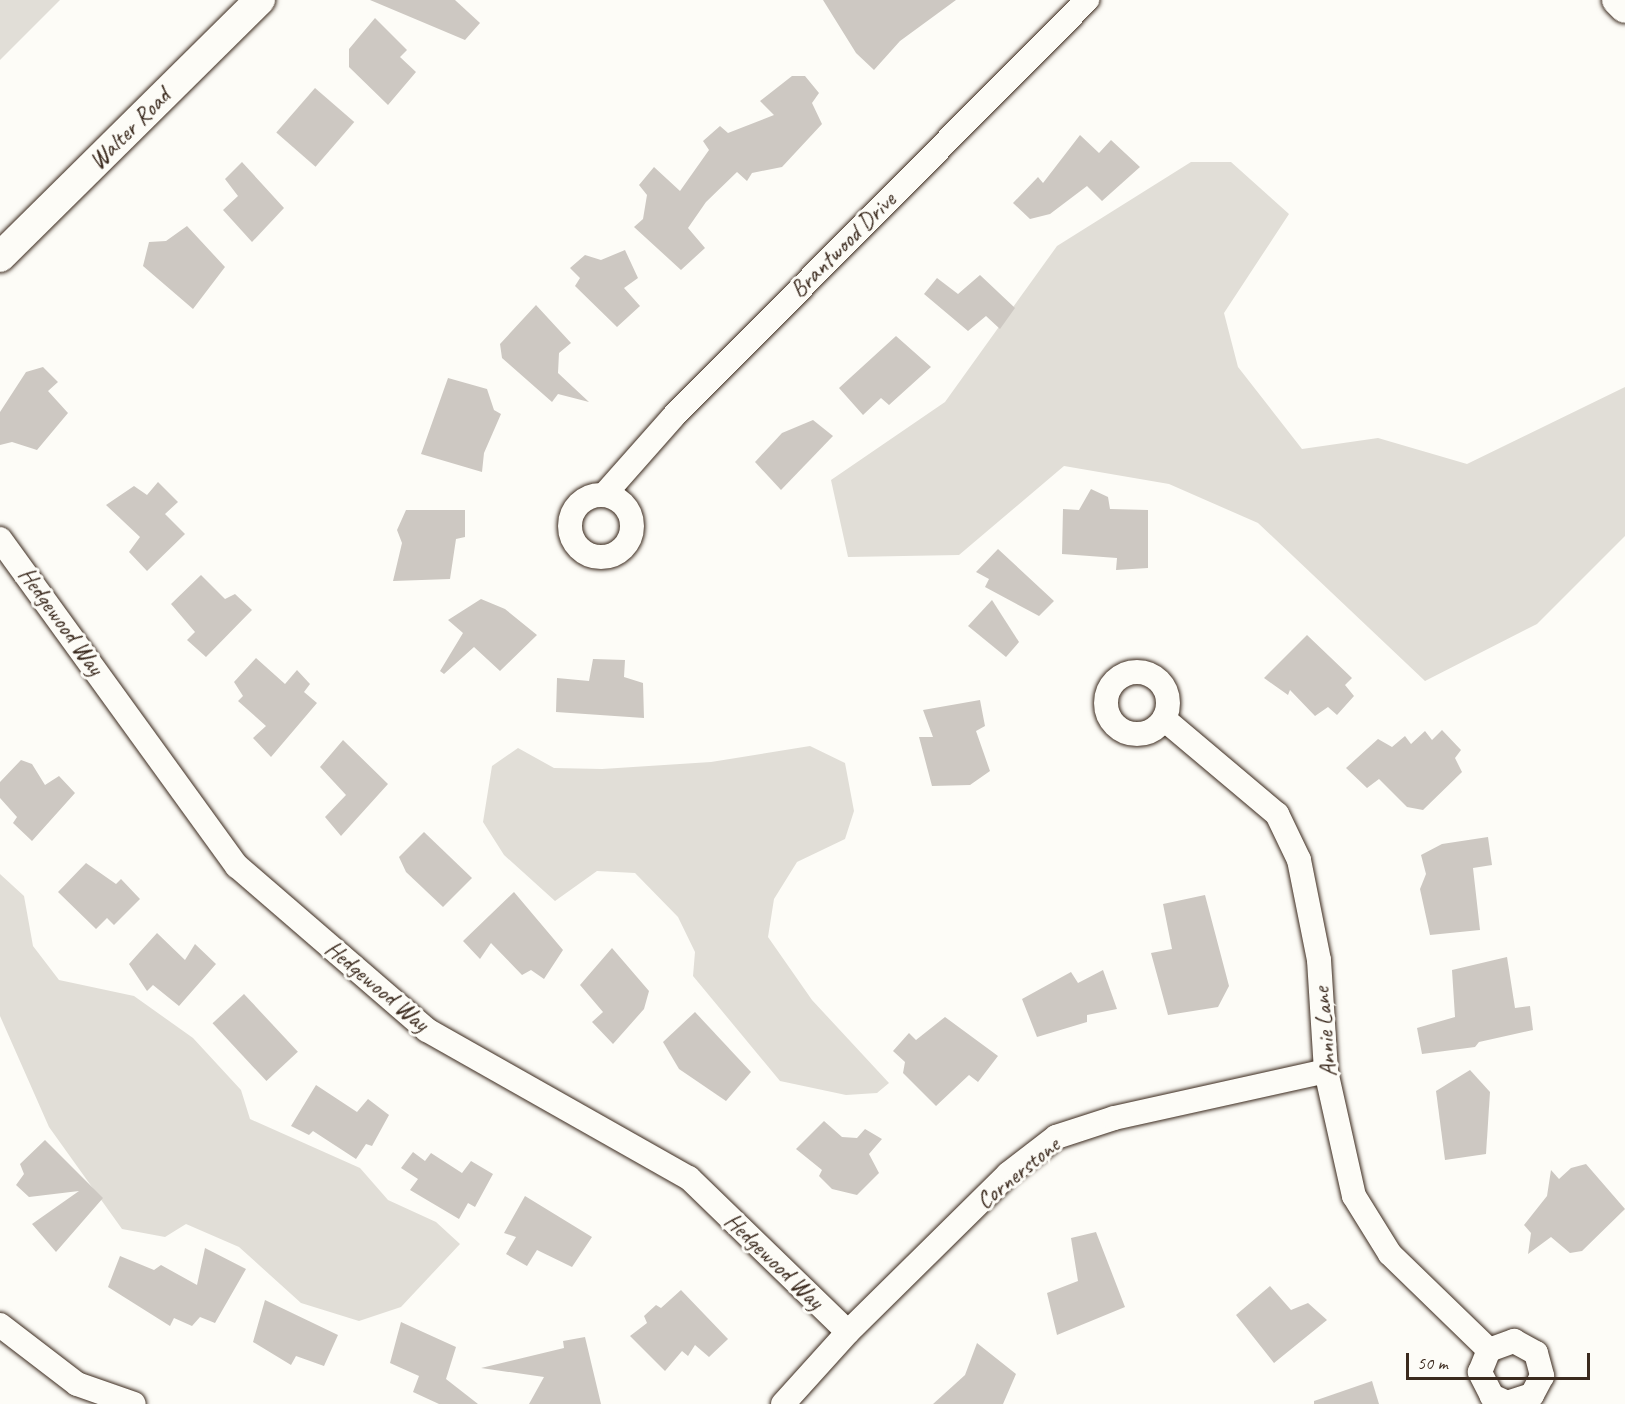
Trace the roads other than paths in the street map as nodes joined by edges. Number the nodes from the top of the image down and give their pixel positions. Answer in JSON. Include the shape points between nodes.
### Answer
{"nodes":[{"id":1,"x":260,"y":0,"type":"edge"},
{"id":2,"x":1087,"y":0,"type":"edge"},
{"id":3,"x":1617,"y":0,"type":"edge"},
{"id":4,"x":1625,"y":8,"type":"edge"},
{"id":5,"x":0,"y":257,"type":"edge"},
{"id":6,"x":604,"y":495,"type":"dead end"},
{"id":7,"x":0,"y":539,"type":"edge"},
{"id":8,"x":1164,"y":719,"type":"dead end"},
{"id":9,"x":1326,"y":1071,"type":"junction"},
{"id":10,"x":0,"y":1325,"type":"edge"},
{"id":11,"x":848,"y":1332,"type":"junction"},
{"id":12,"x":1489,"y":1350,"type":"dead end"},
{"id":13,"x":134,"y":1404,"type":"edge"},
{"id":14,"x":783,"y":1404,"type":"edge"}],
"edges":[{"from":1,"to":5,"type":"street","name":"Walter Road"},
{"from":2,"to":6,"type":"street","name":"Brantwood Drive","via":[[673,417]]},
{"from":3,"to":4,"type":"street"},
{"from":7,"to":11,"type":"street","name":"Hedgewood Way","via":[[237,866],[427,1030],[689,1178]]},
{"from":8,"to":9,"type":"street","name":"Annie Lane","via":[[1277,814],[1299,860],[1319,960]]},
{"from":9,"to":11,"type":"street","name":"Cornerstone","via":[[1113,1118],[1056,1137],[1008,1174]]},
{"from":9,"to":12,"type":"street","name":"Annie Lane","via":[[1354,1196],[1390,1254]]},
{"from":10,"to":13,"type":"street","via":[[77,1384]]},
{"from":11,"to":14,"type":"street","name":"Cornerstone"}]}
